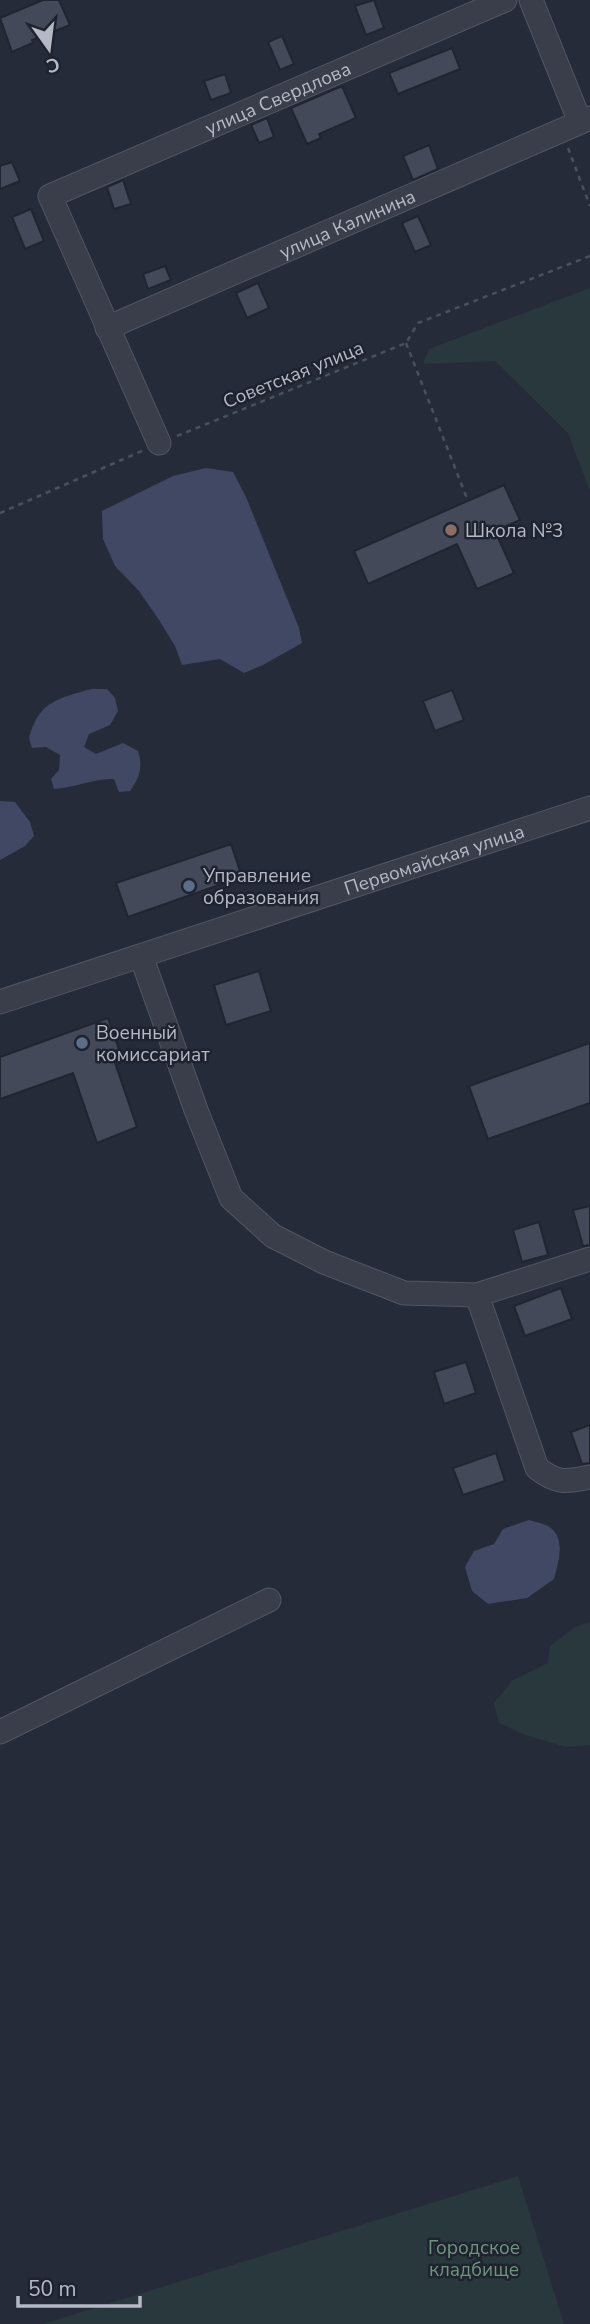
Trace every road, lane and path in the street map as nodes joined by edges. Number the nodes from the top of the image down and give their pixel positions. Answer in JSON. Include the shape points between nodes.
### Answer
{"nodes":[{"id":1,"x":505,"y":0,"type":"edge"},
{"id":2,"x":531,"y":0,"type":"edge"},
{"id":3,"x":585,"y":120,"type":"edge"},
{"id":4,"x":590,"y":256,"type":"edge"},
{"id":5,"x":107,"y":328,"type":"junction"},
{"id":6,"x":405,"y":343,"type":"junction"},
{"id":7,"x":159,"y":443,"type":"junction"},
{"id":8,"x":468,"y":501,"type":"dead end"},
{"id":9,"x":0,"y":513,"type":"edge"},
{"id":10,"x":590,"y":808,"type":"edge"},
{"id":11,"x":141,"y":956,"type":"junction"},
{"id":12,"x":0,"y":1002,"type":"edge"},
{"id":13,"x":590,"y":1259,"type":"edge"},
{"id":14,"x":477,"y":1296,"type":"junction"},
{"id":15,"x":590,"y":1477,"type":"edge"},
{"id":16,"x":269,"y":1600,"type":"dead end"},
{"id":17,"x":0,"y":1732,"type":"edge"}],
"edges":[{"from":1,"to":5,"type":"street","name":"улица Свердлова","via":[[50,196]]},
{"from":2,"to":3,"type":"street"},
{"from":3,"to":5,"type":"street","name":"улица Калинина"},
{"from":4,"to":6,"type":"path","name":"Советская улица","via":[[418,323]]},
{"from":5,"to":7,"type":"street"},
{"from":6,"to":7,"type":"path","name":"Советская улица"},
{"from":6,"to":8,"type":"path"},
{"from":7,"to":9,"type":"path","name":"Советская улица"},
{"from":10,"to":11,"type":"street","name":"Первомайская улица"},
{"from":11,"to":12,"type":"street","name":"Первомайская улица"},
{"from":11,"to":14,"type":"street","via":[[231,1198],[273,1236],[324,1262],[404,1293]]},
{"from":13,"to":14,"type":"street"},
{"from":14,"to":15,"type":"street","via":[[537,1468],[566,1482]]},
{"from":16,"to":17,"type":"street"}]}
